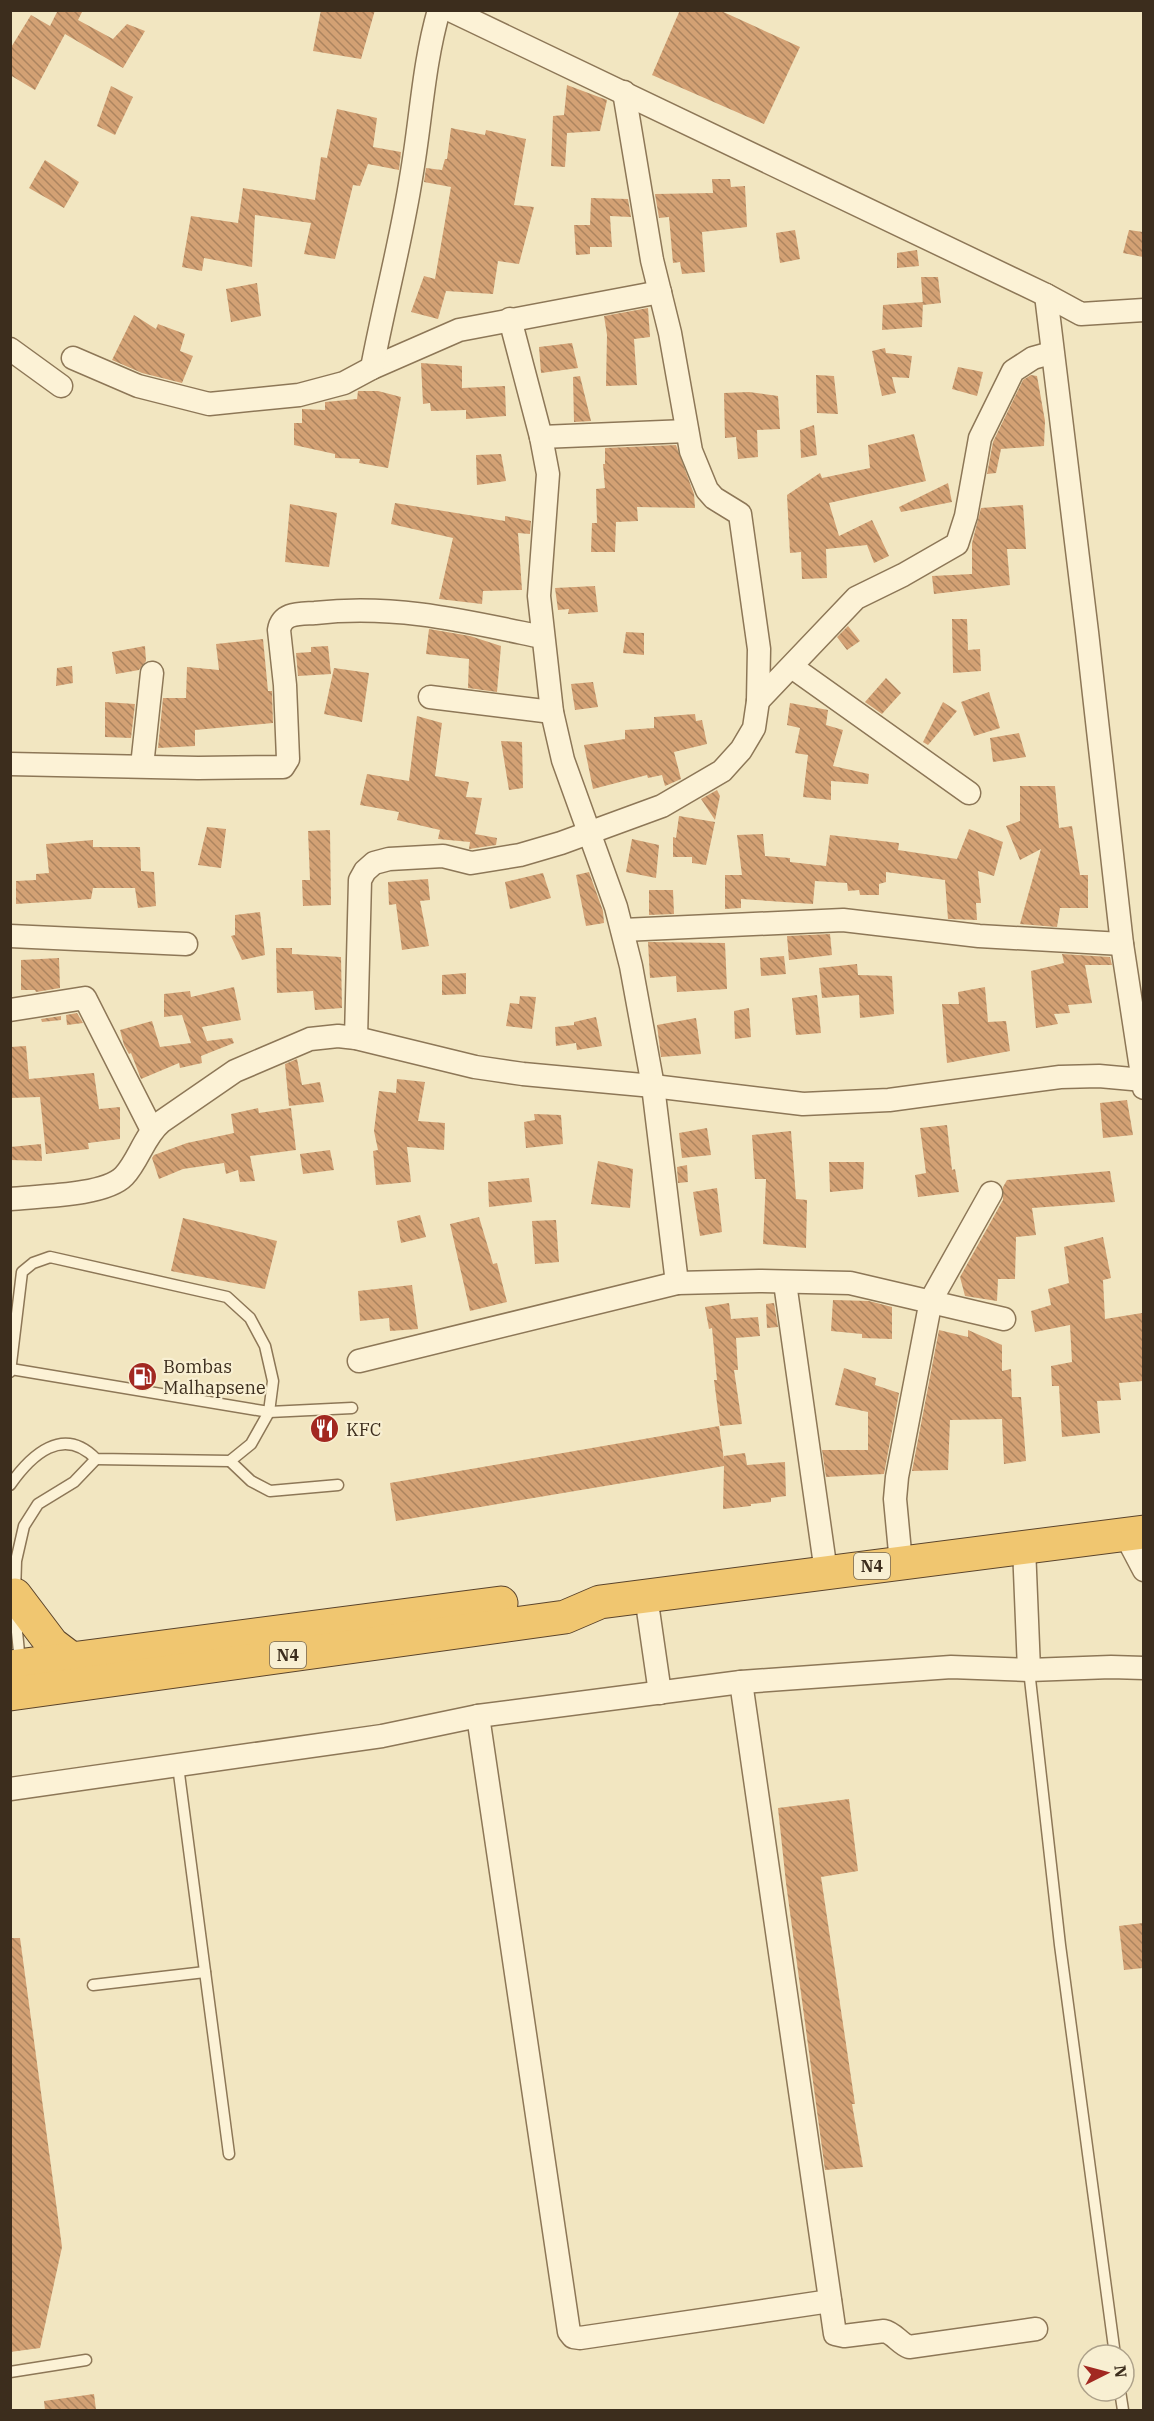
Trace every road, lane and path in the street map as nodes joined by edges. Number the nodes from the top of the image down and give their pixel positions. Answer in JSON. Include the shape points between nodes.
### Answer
{"nodes":[{"id":1,"x":439,"y":10,"type":"edge"},
{"id":2,"x":450,"y":10,"type":"edge"},
{"id":3,"x":624,"y":92,"type":"junction"},
{"id":4,"x":660,"y":292,"type":"junction"},
{"id":5,"x":1046,"y":295,"type":"junction"},
{"id":6,"x":1143,"y":309,"type":"edge"},
{"id":7,"x":510,"y":319,"type":"junction"},
{"id":8,"x":10,"y":349,"type":"edge"},
{"id":9,"x":1052,"y":353,"type":"junction"},
{"id":10,"x":74,"y":358,"type":"dead end"},
{"id":11,"x":372,"y":368,"type":"junction"},
{"id":12,"x":61,"y":386,"type":"dead end"},
{"id":13,"x":687,"y":431,"type":"junction"},
{"id":14,"x":541,"y":437,"type":"junction"},
{"id":15,"x":542,"y":637,"type":"junction"},
{"id":16,"x":792,"y":667,"type":"junction"},
{"id":17,"x":152,"y":673,"type":"dead end"},
{"id":18,"x":430,"y":697,"type":"dead end"},
{"id":19,"x":758,"y":701,"type":"junction"},
{"id":20,"x":552,"y":712,"type":"junction"},
{"id":21,"x":10,"y":764,"type":"edge"},
{"id":22,"x":142,"y":766,"type":"junction"},
{"id":23,"x":969,"y":793,"type":"dead end"},
{"id":24,"x":590,"y":832,"type":"junction"},
{"id":25,"x":623,"y":930,"type":"junction"},
{"id":26,"x":10,"y":936,"type":"edge"},
{"id":27,"x":186,"y":944,"type":"dead end"},
{"id":28,"x":1122,"y":944,"type":"junction"},
{"id":29,"x":10,"y":1010,"type":"edge"},
{"id":30,"x":356,"y":1038,"type":"junction"},
{"id":31,"x":1143,"y":1084,"type":"edge"},
{"id":32,"x":653,"y":1086,"type":"junction"},
{"id":33,"x":152,"y":1130,"type":"junction"},
{"id":34,"x":991,"y":1193,"type":"dead end"},
{"id":35,"x":10,"y":1199,"type":"edge"},
{"id":36,"x":16,"y":1273,"type":"edge"},
{"id":37,"x":677,"y":1283,"type":"junction"},
{"id":38,"x":785,"y":1283,"type":"junction"},
{"id":39,"x":931,"y":1300,"type":"junction"},
{"id":40,"x":1004,"y":1319,"type":"dead end"},
{"id":41,"x":359,"y":1361,"type":"dead end"},
{"id":42,"x":11,"y":1371,"type":"edge"},
{"id":43,"x":352,"y":1408,"type":"dead end"},
{"id":44,"x":268,"y":1412,"type":"junction"},
{"id":45,"x":96,"y":1459,"type":"junction"},
{"id":46,"x":230,"y":1461,"type":"junction"},
{"id":47,"x":10,"y":1485,"type":"edge"},
{"id":48,"x":338,"y":1485,"type":"dead end"},
{"id":49,"x":1134,"y":1533,"type":"edge"},
{"id":50,"x":1024,"y":1547,"type":"junction"},
{"id":51,"x":901,"y":1563,"type":"junction"},
{"id":52,"x":1143,"y":1570,"type":"edge"},
{"id":53,"x":826,"y":1572,"type":"junction"},
{"id":54,"x":15,"y":1595,"type":"junction"},
{"id":55,"x":646,"y":1596,"type":"junction"},
{"id":56,"x":600,"y":1602,"type":"junction"},
{"id":57,"x":73,"y":1660,"type":"junction"},
{"id":58,"x":1143,"y":1668,"type":"edge"},
{"id":59,"x":1029,"y":1670,"type":"junction"},
{"id":60,"x":19,"y":1679,"type":"edge"},
{"id":61,"x":741,"y":1682,"type":"junction"},
{"id":62,"x":660,"y":1693,"type":"junction"},
{"id":63,"x":478,"y":1716,"type":"junction"},
{"id":64,"x":178,"y":1766,"type":"junction"},
{"id":65,"x":10,"y":1789,"type":"edge"},
{"id":66,"x":205,"y":1972,"type":"junction"},
{"id":67,"x":93,"y":1985,"type":"dead end"},
{"id":68,"x":229,"y":2154,"type":"dead end"},
{"id":69,"x":830,"y":2301,"type":"junction"},
{"id":70,"x":1036,"y":2329,"type":"dead end"},
{"id":71,"x":1113,"y":2343,"type":"edge"},
{"id":72,"x":86,"y":2360,"type":"dead end"},
{"id":73,"x":10,"y":2372,"type":"edge"}],
"edges":[{"from":1,"to":11,"type":"street","via":[[430,43],[397,255]]},
{"from":2,"to":3,"type":"street"},
{"from":3,"to":4,"type":"street"},
{"from":3,"to":5,"type":"street"},
{"from":4,"to":7,"type":"street"},
{"from":4,"to":13,"type":"street"},
{"from":5,"to":6,"type":"street","via":[[1081,314]]},
{"from":5,"to":9,"type":"street"},
{"from":7,"to":11,"type":"street","via":[[459,330]]},
{"from":7,"to":14,"type":"street"},
{"from":8,"to":12,"type":"street"},
{"from":9,"to":16,"type":"street","via":[[1032,358],[1013,370],[980,438],[957,544],[856,598]]},
{"from":9,"to":28,"type":"street"},
{"from":10,"to":11,"type":"street","via":[[138,386],[209,404],[299,395],[344,383]]},
{"from":13,"to":14,"type":"street"},
{"from":13,"to":19,"type":"street","via":[[707,490],[740,514],[759,649]]},
{"from":14,"to":15,"type":"street","via":[[548,474],[539,596]]},
{"from":15,"to":20,"type":"street"},
{"from":15,"to":22,"type":"street","via":[[403,611],[345,610],[288,616],[279,630],[285,686],[286,764],[278,768]]},
{"from":16,"to":19,"type":"street"},
{"from":16,"to":23,"type":"street"},
{"from":17,"to":22,"type":"street"},
{"from":18,"to":20,"type":"street"},
{"from":19,"to":24,"type":"street","via":[[754,728],[722,771],[662,806]]},
{"from":20,"to":24,"type":"street","via":[[563,760]]},
{"from":21,"to":22,"type":"street"},
{"from":24,"to":25,"type":"street"},
{"from":24,"to":30,"type":"street","via":[[491,861],[471,863],[443,856],[389,858],[374,863],[360,880]]},
{"from":25,"to":28,"type":"street","via":[[843,920],[979,936]]},
{"from":25,"to":32,"type":"street"},
{"from":26,"to":27,"type":"street"},
{"from":28,"to":31,"type":"street"},
{"from":29,"to":33,"type":"street","via":[[85,998]]},
{"from":30,"to":32,"type":"street","via":[[475,1067]]},
{"from":30,"to":33,"type":"street","via":[[310,1039],[235,1071]]},
{"from":31,"to":32,"type":"street","via":[[1099,1076],[1060,1077],[888,1100],[803,1104]]},
{"from":32,"to":37,"type":"street"},
{"from":33,"to":35,"type":"street","via":[[123,1178],[107,1186]]},
{"from":34,"to":39,"type":"street"},
{"from":36,"to":42,"type":"lane"},
{"from":36,"to":44,"type":"lane","via":[[50,1257],[227,1297],[250,1318],[265,1346],[273,1381]]},
{"from":37,"to":38,"type":"street"},
{"from":37,"to":41,"type":"street"},
{"from":38,"to":39,"type":"street","via":[[850,1282]]},
{"from":38,"to":53,"type":"street"},
{"from":39,"to":40,"type":"street"},
{"from":39,"to":51,"type":"street","via":[[897,1477],[895,1499]]},
{"from":42,"to":44,"type":"lane"},
{"from":43,"to":44,"type":"lane"},
{"from":44,"to":46,"type":"lane","via":[[251,1444]]},
{"from":45,"to":46,"type":"lane"},
{"from":45,"to":47,"type":"lane","via":[[84,1447],[48,1446],[23,1467]]},
{"from":45,"to":54,"type":"lane","via":[[74,1482],[38,1504],[24,1526],[16,1561]]},
{"from":46,"to":48,"type":"lane","via":[[251,1481],[270,1491]]},
{"from":49,"to":50,"type":"highway","number":"N4"},
{"from":49,"to":52,"type":"street"},
{"from":50,"to":51,"type":"highway","number":"N4"},
{"from":50,"to":59,"type":"street"},
{"from":51,"to":53,"type":"highway","number":"N4"},
{"from":53,"to":55,"type":"highway","number":"N4"},
{"from":54,"to":57,"type":"highway","via":[[52,1644]]},
{"from":54,"to":60,"type":"lane"},
{"from":55,"to":56,"type":"highway","number":"N4"},
{"from":55,"to":62,"type":"street"},
{"from":56,"to":57,"type":"highway","number":"N4","via":[[561,1595]]},
{"from":56,"to":60,"type":"highway","number":"N4","via":[[565,1617]]},
{"from":57,"to":60,"type":"highway","number":"N4"},
{"from":58,"to":59,"type":"street"},
{"from":59,"to":61,"type":"street","via":[[951,1667]]},
{"from":59,"to":71,"type":"lane","via":[[1060,1945]]},
{"from":61,"to":62,"type":"street"},
{"from":61,"to":69,"type":"street"},
{"from":62,"to":63,"type":"street"},
{"from":63,"to":64,"type":"street","via":[[382,1736]]},
{"from":63,"to":69,"type":"street","via":[[569,2332],[580,2338]]},
{"from":64,"to":65,"type":"street"},
{"from":64,"to":66,"type":"lane"},
{"from":66,"to":67,"type":"lane"},
{"from":66,"to":68,"type":"lane"},
{"from":69,"to":70,"type":"street","via":[[835,2334],[890,2332],[909,2347]]},
{"from":72,"to":73,"type":"lane"}]}
